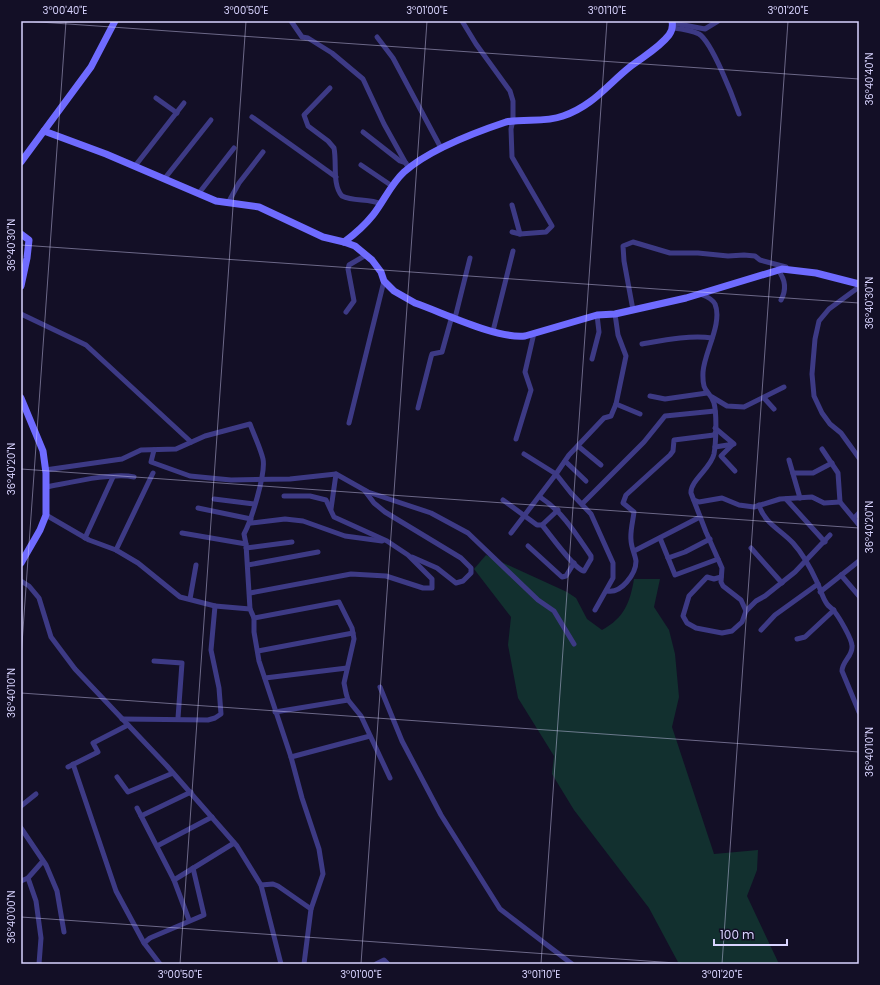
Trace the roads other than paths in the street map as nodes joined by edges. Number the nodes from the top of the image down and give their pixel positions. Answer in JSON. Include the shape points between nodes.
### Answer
{"nodes":[{"id":1,"x":115,"y":21,"type":"edge"},
{"id":2,"x":291,"y":21,"type":"edge"},
{"id":3,"x":462,"y":21,"type":"edge"},
{"id":4,"x":718,"y":21,"type":"edge"},
{"id":5,"x":672,"y":24,"type":"edge"},
{"id":6,"x":377,"y":37,"type":"dead end"},
{"id":7,"x":330,"y":88,"type":"dead end"},
{"id":8,"x":156,"y":98,"type":"dead end"},
{"id":9,"x":184,"y":103,"type":"dead end"},
{"id":10,"x":177,"y":113,"type":"junction"},
{"id":11,"x":739,"y":114,"type":"dead end"},
{"id":12,"x":252,"y":117,"type":"dead end"},
{"id":13,"x":211,"y":120,"type":"dead end"},
{"id":14,"x":513,"y":120,"type":"junction"},
{"id":15,"x":44,"y":131,"type":"junction"},
{"id":16,"x":363,"y":132,"type":"dead end"},
{"id":17,"x":234,"y":148,"type":"dead end"},
{"id":18,"x":441,"y":148,"type":"junction"},
{"id":19,"x":263,"y":152,"type":"dead end"},
{"id":20,"x":21,"y":162,"type":"edge"},
{"id":21,"x":361,"y":165,"type":"dead end"},
{"id":22,"x":135,"y":166,"type":"junction"},
{"id":23,"x":407,"y":166,"type":"junction"},
{"id":24,"x":336,"y":177,"type":"junction"},
{"id":25,"x":166,"y":178,"type":"junction"},
{"id":26,"x":392,"y":186,"type":"junction"},
{"id":27,"x":199,"y":193,"type":"junction"},
{"id":28,"x":228,"y":204,"type":"junction"},
{"id":29,"x":381,"y":204,"type":"junction"},
{"id":30,"x":512,"y":206,"type":"dead end"},
{"id":31,"x":512,"y":232,"type":"dead end"},
{"id":32,"x":21,"y":234,"type":"edge"},
{"id":33,"x":520,"y":234,"type":"junction"},
{"id":34,"x":344,"y":242,"type":"junction"},
{"id":35,"x":513,"y":251,"type":"dead end"},
{"id":36,"x":366,"y":255,"type":"junction"},
{"id":37,"x":470,"y":258,"type":"dead end"},
{"id":38,"x":791,"y":269,"type":"junction"},
{"id":39,"x":778,"y":270,"type":"junction"},
{"id":40,"x":384,"y":281,"type":"junction"},
{"id":41,"x":859,"y":284,"type":"edge"},
{"id":42,"x":21,"y":286,"type":"edge"},
{"id":43,"x":859,"y":288,"type":"edge"},
{"id":44,"x":700,"y":294,"type":"junction"},
{"id":45,"x":781,"y":300,"type":"dead end"},
{"id":46,"x":633,"y":310,"type":"junction"},
{"id":47,"x":346,"y":312,"type":"dead end"},
{"id":48,"x":21,"y":314,"type":"edge"},
{"id":49,"x":615,"y":314,"type":"junction"},
{"id":50,"x":597,"y":315,"type":"junction"},
{"id":51,"x":453,"y":317,"type":"junction"},
{"id":52,"x":493,"y":331,"type":"junction"},
{"id":53,"x":534,"y":333,"type":"junction"},
{"id":54,"x":712,"y":338,"type":"junction"},
{"id":55,"x":642,"y":344,"type":"dead end"},
{"id":56,"x":592,"y":359,"type":"dead end"},
{"id":57,"x":784,"y":387,"type":"dead end"},
{"id":58,"x":708,"y":394,"type":"junction"},
{"id":59,"x":650,"y":396,"type":"dead end"},
{"id":60,"x":21,"y":398,"type":"edge"},
{"id":61,"x":764,"y":398,"type":"junction"},
{"id":62,"x":616,"y":404,"type":"junction"},
{"id":63,"x":418,"y":408,"type":"dead end"},
{"id":64,"x":774,"y":409,"type":"dead end"},
{"id":65,"x":715,"y":411,"type":"junction"},
{"id":66,"x":640,"y":414,"type":"dead end"},
{"id":67,"x":349,"y":423,"type":"dead end"},
{"id":68,"x":715,"y":431,"type":"junction"},
{"id":69,"x":516,"y":439,"type":"dead end"},
{"id":70,"x":191,"y":442,"type":"junction"},
{"id":71,"x":734,"y":444,"type":"junction"},
{"id":72,"x":578,"y":446,"type":"junction"},
{"id":73,"x":715,"y":447,"type":"junction"},
{"id":74,"x":822,"y":449,"type":"dead end"},
{"id":75,"x":154,"y":450,"type":"junction"},
{"id":76,"x":714,"y":453,"type":"junction"},
{"id":77,"x":524,"y":454,"type":"dead end"},
{"id":78,"x":721,"y":456,"type":"junction"},
{"id":79,"x":859,"y":458,"type":"edge"},
{"id":80,"x":789,"y":460,"type":"dead end"},
{"id":81,"x":565,"y":461,"type":"junction"},
{"id":82,"x":832,"y":463,"type":"junction"},
{"id":83,"x":601,"y":465,"type":"dead end"},
{"id":84,"x":45,"y":470,"type":"junction"},
{"id":85,"x":734,"y":471,"type":"dead end"},
{"id":86,"x":153,"y":473,"type":"dead end"},
{"id":87,"x":793,"y":473,"type":"junction"},
{"id":88,"x":336,"y":474,"type":"junction"},
{"id":89,"x":556,"y":474,"type":"junction"},
{"id":90,"x":113,"y":477,"type":"junction"},
{"id":91,"x":134,"y":477,"type":"dead end"},
{"id":92,"x":261,"y":480,"type":"junction"},
{"id":93,"x":586,"y":481,"type":"dead end"},
{"id":94,"x":46,"y":487,"type":"junction"},
{"id":95,"x":364,"y":490,"type":"junction"},
{"id":96,"x":284,"y":496,"type":"dead end"},
{"id":97,"x":540,"y":497,"type":"junction"},
{"id":98,"x":800,"y":498,"type":"junction"},
{"id":99,"x":214,"y":499,"type":"dead end"},
{"id":100,"x":786,"y":499,"type":"junction"},
{"id":101,"x":504,"y":500,"type":"dead end"},
{"id":102,"x":694,"y":500,"type":"junction"},
{"id":103,"x":840,"y":502,"type":"junction"},
{"id":104,"x":254,"y":504,"type":"junction"},
{"id":105,"x":582,"y":504,"type":"junction"},
{"id":106,"x":758,"y":506,"type":"junction"},
{"id":107,"x":198,"y":508,"type":"dead end"},
{"id":108,"x":331,"y":510,"type":"junction"},
{"id":109,"x":558,"y":510,"type":"junction"},
{"id":110,"x":859,"y":513,"type":"edge"},
{"id":111,"x":46,"y":516,"type":"junction"},
{"id":112,"x":526,"y":516,"type":"junction"},
{"id":113,"x":700,"y":517,"type":"junction"},
{"id":114,"x":854,"y":518,"type":"junction"},
{"id":115,"x":251,"y":521,"type":"junction"},
{"id":116,"x":542,"y":524,"type":"junction"},
{"id":117,"x":859,"y":524,"type":"edge"},
{"id":118,"x":182,"y":533,"type":"dead end"},
{"id":119,"x":511,"y":533,"type":"dead end"},
{"id":120,"x":830,"y":535,"type":"dead end"},
{"id":121,"x":85,"y":538,"type":"junction"},
{"id":122,"x":660,"y":538,"type":"junction"},
{"id":123,"x":710,"y":539,"type":"junction"},
{"id":124,"x":387,"y":541,"type":"junction"},
{"id":125,"x":292,"y":542,"type":"dead end"},
{"id":126,"x":825,"y":542,"type":"junction"},
{"id":127,"x":246,"y":546,"type":"junction"},
{"id":128,"x":528,"y":546,"type":"dead end"},
{"id":129,"x":751,"y":548,"type":"dead end"},
{"id":130,"x":116,"y":550,"type":"junction"},
{"id":131,"x":634,"y":551,"type":"junction"},
{"id":132,"x":318,"y":552,"type":"dead end"},
{"id":133,"x":408,"y":555,"type":"junction"},
{"id":134,"x":668,"y":558,"type":"junction"},
{"id":135,"x":718,"y":559,"type":"junction"},
{"id":136,"x":806,"y":560,"type":"junction"},
{"id":137,"x":859,"y":561,"type":"edge"},
{"id":138,"x":21,"y":563,"type":"edge"},
{"id":139,"x":574,"y":563,"type":"junction"},
{"id":140,"x":196,"y":565,"type":"dead end"},
{"id":141,"x":248,"y":565,"type":"junction"},
{"id":142,"x":841,"y":575,"type":"junction"},
{"id":143,"x":720,"y":577,"type":"junction"},
{"id":144,"x":21,"y":581,"type":"edge"},
{"id":145,"x":782,"y":583,"type":"junction"},
{"id":146,"x":818,"y":584,"type":"junction"},
{"id":147,"x":607,"y":591,"type":"junction"},
{"id":148,"x":820,"y":592,"type":"junction"},
{"id":149,"x":250,"y":593,"type":"junction"},
{"id":150,"x":859,"y":596,"type":"edge"},
{"id":151,"x":190,"y":599,"type":"junction"},
{"id":152,"x":215,"y":606,"type":"junction"},
{"id":153,"x":250,"y":609,"type":"junction"},
{"id":154,"x":595,"y":610,"type":"dead end"},
{"id":155,"x":834,"y":610,"type":"junction"},
{"id":156,"x":746,"y":611,"type":"junction"},
{"id":157,"x":254,"y":618,"type":"junction"},
{"id":158,"x":761,"y":630,"type":"dead end"},
{"id":159,"x":353,"y":633,"type":"junction"},
{"id":160,"x":797,"y":639,"type":"dead end"},
{"id":161,"x":574,"y":644,"type":"dead end"},
{"id":162,"x":258,"y":651,"type":"junction"},
{"id":163,"x":154,"y":661,"type":"dead end"},
{"id":164,"x":347,"y":668,"type":"junction"},
{"id":165,"x":265,"y":678,"type":"junction"},
{"id":166,"x":380,"y":687,"type":"dead end"},
{"id":167,"x":348,"y":700,"type":"junction"},
{"id":168,"x":275,"y":712,"type":"junction"},
{"id":169,"x":859,"y":712,"type":"edge"},
{"id":170,"x":178,"y":718,"type":"junction"},
{"id":171,"x":122,"y":719,"type":"junction"},
{"id":172,"x":128,"y":725,"type":"junction"},
{"id":173,"x":370,"y":736,"type":"junction"},
{"id":174,"x":291,"y":757,"type":"junction"},
{"id":175,"x":173,"y":773,"type":"junction"},
{"id":176,"x":117,"y":777,"type":"dead end"},
{"id":177,"x":390,"y":778,"type":"dead end"},
{"id":178,"x":191,"y":792,"type":"junction"},
{"id":179,"x":36,"y":794,"type":"dead end"},
{"id":180,"x":21,"y":806,"type":"edge"},
{"id":181,"x":137,"y":808,"type":"dead end"},
{"id":182,"x":141,"y":816,"type":"junction"},
{"id":183,"x":212,"y":817,"type":"junction"},
{"id":184,"x":21,"y":828,"type":"edge"},
{"id":185,"x":234,"y":843,"type":"junction"},
{"id":186,"x":157,"y":846,"type":"junction"},
{"id":187,"x":43,"y":861,"type":"junction"},
{"id":188,"x":193,"y":868,"type":"junction"},
{"id":189,"x":28,"y":878,"type":"junction"},
{"id":190,"x":174,"y":880,"type":"junction"},
{"id":191,"x":21,"y":881,"type":"edge"},
{"id":192,"x":260,"y":885,"type":"junction"},
{"id":193,"x":311,"y":909,"type":"junction"},
{"id":194,"x":189,"y":920,"type":"junction"},
{"id":195,"x":64,"y":932,"type":"dead end"},
{"id":196,"x":144,"y":943,"type":"junction"},
{"id":197,"x":39,"y":964,"type":"edge"},
{"id":198,"x":160,"y":964,"type":"edge"},
{"id":199,"x":281,"y":964,"type":"edge"},
{"id":200,"x":304,"y":964,"type":"edge"},
{"id":201,"x":376,"y":964,"type":"edge"},
{"id":202,"x":388,"y":964,"type":"edge"},
{"id":203,"x":572,"y":964,"type":"edge"}],
"edges":[{"from":1,"to":15,"type":"street","via":[[91,68]]},
{"from":2,"to":23,"type":"street","via":[[302,37],[332,53],[363,79]]},
{"from":3,"to":14,"type":"street","via":[[510,91]]},
{"from":4,"to":5,"type":"street","via":[[705,29]]},
{"from":5,"to":11,"type":"street","via":[[705,39],[725,77]]},
{"from":5,"to":14,"type":"street","via":[[664,41],[622,73],[599,97],[581,108],[563,116],[540,121]]},
{"from":6,"to":18,"type":"street","via":[[393,58]]},
{"from":7,"to":24,"type":"street","via":[[304,115],[308,126],[334,148]]},
{"from":8,"to":10,"type":"street"},
{"from":9,"to":10,"type":"street"},
{"from":10,"to":22,"type":"street"},
{"from":12,"to":24,"type":"street"},
{"from":13,"to":25,"type":"street"},
{"from":14,"to":18,"type":"street"},
{"from":14,"to":33,"type":"street","via":[[512,157],[552,226],[546,232]]},
{"from":15,"to":20,"type":"street"},
{"from":15,"to":22,"type":"street"},
{"from":16,"to":23,"type":"street"},
{"from":17,"to":27,"type":"street"},
{"from":18,"to":23,"type":"street"},
{"from":19,"to":28,"type":"street","via":[[239,183]]},
{"from":21,"to":26,"type":"street"},
{"from":22,"to":25,"type":"street"},
{"from":23,"to":26,"type":"street"},
{"from":24,"to":29,"type":"street","via":[[336,185],[342,196]]},
{"from":25,"to":27,"type":"street"},
{"from":26,"to":29,"type":"street"},
{"from":27,"to":28,"type":"street"},
{"from":28,"to":34,"type":"street","via":[[259,207],[324,237]]},
{"from":29,"to":34,"type":"street","via":[[357,232]]},
{"from":30,"to":33,"type":"street"},
{"from":31,"to":33,"type":"street"},
{"from":32,"to":42,"type":"street","via":[[28,240]]},
{"from":34,"to":36,"type":"street","via":[[355,246]]},
{"from":35,"to":52,"type":"street"},
{"from":36,"to":40,"type":"street","via":[[381,272]]},
{"from":36,"to":47,"type":"street","via":[[349,265],[354,300]]},
{"from":37,"to":51,"type":"street"},
{"from":38,"to":39,"type":"street"},
{"from":38,"to":41,"type":"street"},
{"from":38,"to":46,"type":"street","via":[[760,260],[755,256],[670,252],[628,242],[623,246],[624,261]]},
{"from":39,"to":44,"type":"street"},
{"from":39,"to":45,"type":"street","via":[[785,285]]},
{"from":40,"to":51,"type":"street","via":[[415,303]]},
{"from":40,"to":67,"type":"street"},
{"from":43,"to":79,"type":"street","via":[[829,309],[820,320],[815,340],[812,374],[814,396],[822,414],[841,433]]},
{"from":44,"to":46,"type":"street"},
{"from":44,"to":54,"type":"street","via":[[715,304],[715,328]]},
{"from":46,"to":49,"type":"street"},
{"from":48,"to":70,"type":"street","via":[[86,345]]},
{"from":49,"to":50,"type":"street"},
{"from":49,"to":62,"type":"street","via":[[618,335],[626,356]]},
{"from":50,"to":53,"type":"street"},
{"from":50,"to":56,"type":"street","via":[[599,332]]},
{"from":51,"to":52,"type":"street"},
{"from":51,"to":63,"type":"street","via":[[442,352],[432,354]]},
{"from":52,"to":53,"type":"street","via":[[514,337]]},
{"from":53,"to":69,"type":"street","via":[[525,372],[531,390]]},
{"from":54,"to":55,"type":"street","via":[[683,338]]},
{"from":54,"to":58,"type":"street","via":[[704,362],[703,386]]},
{"from":57,"to":61,"type":"street"},
{"from":58,"to":59,"type":"street","via":[[665,399]]},
{"from":58,"to":61,"type":"street","via":[[727,406],[744,407]]},
{"from":58,"to":65,"type":"street","via":[[714,402]]},
{"from":60,"to":84,"type":"street","via":[[43,451]]},
{"from":61,"to":64,"type":"street"},
{"from":62,"to":66,"type":"street"},
{"from":62,"to":72,"type":"street","via":[[611,416],[604,418]]},
{"from":65,"to":68,"type":"street"},
{"from":65,"to":105,"type":"street","via":[[665,416],[638,448]]},
{"from":68,"to":71,"type":"street"},
{"from":68,"to":73,"type":"street"},
{"from":68,"to":131,"type":"street","via":[[714,435],[674,440],[669,456],[626,495],[623,504],[634,512],[631,539]]},
{"from":70,"to":75,"type":"street","via":[[176,449]]},
{"from":70,"to":92,"type":"street","via":[[250,424],[263,460]]},
{"from":71,"to":73,"type":"street"},
{"from":71,"to":78,"type":"street"},
{"from":72,"to":81,"type":"street"},
{"from":72,"to":83,"type":"street"},
{"from":73,"to":76,"type":"street"},
{"from":74,"to":82,"type":"street"},
{"from":75,"to":84,"type":"street","via":[[141,450],[122,459]]},
{"from":75,"to":92,"type":"street","via":[[152,462],[190,476]]},
{"from":76,"to":78,"type":"street"},
{"from":76,"to":102,"type":"street","via":[[710,465],[692,488]]},
{"from":77,"to":89,"type":"street"},
{"from":78,"to":85,"type":"street"},
{"from":80,"to":87,"type":"street"},
{"from":81,"to":89,"type":"street"},
{"from":81,"to":93,"type":"street"},
{"from":82,"to":87,"type":"street","via":[[813,473]]},
{"from":82,"to":103,"type":"street","via":[[838,472]]},
{"from":84,"to":94,"type":"street"},
{"from":86,"to":130,"type":"street"},
{"from":87,"to":98,"type":"street"},
{"from":88,"to":92,"type":"street"},
{"from":88,"to":95,"type":"street"},
{"from":88,"to":108,"type":"street"},
{"from":89,"to":97,"type":"street"},
{"from":89,"to":105,"type":"street"},
{"from":90,"to":91,"type":"street"},
{"from":90,"to":94,"type":"street"},
{"from":90,"to":121,"type":"street"},
{"from":92,"to":104,"type":"street"},
{"from":94,"to":111,"type":"street"},
{"from":95,"to":133,"type":"street","via":[[385,512],[461,558],[471,568],[472,573],[463,581],[456,583],[437,568]]},
{"from":95,"to":161,"type":"street","via":[[431,514],[468,533],[538,600],[554,611]]},
{"from":96,"to":108,"type":"street","via":[[310,496],[326,500]]},
{"from":97,"to":109,"type":"street"},
{"from":97,"to":112,"type":"street"},
{"from":98,"to":100,"type":"street"},
{"from":98,"to":103,"type":"street","via":[[812,497],[824,503]]},
{"from":99,"to":104,"type":"street"},
{"from":100,"to":106,"type":"street"},
{"from":100,"to":126,"type":"street"},
{"from":101,"to":112,"type":"street"},
{"from":102,"to":106,"type":"street","via":[[699,502],[720,497],[746,507]]},
{"from":102,"to":113,"type":"street"},
{"from":103,"to":114,"type":"street"},
{"from":104,"to":115,"type":"street"},
{"from":105,"to":147,"type":"street","via":[[592,514],[613,563],[614,575]]},
{"from":106,"to":136,"type":"street","via":[[764,517],[793,543]]},
{"from":107,"to":115,"type":"street"},
{"from":108,"to":124,"type":"street","via":[[334,517]]},
{"from":109,"to":116,"type":"street"},
{"from":109,"to":139,"type":"street","via":[[592,557],[584,571]]},
{"from":110,"to":114,"type":"street"},
{"from":111,"to":121,"type":"street"},
{"from":111,"to":138,"type":"street"},
{"from":112,"to":116,"type":"street","via":[[537,525]]},
{"from":112,"to":119,"type":"street"},
{"from":113,"to":122,"type":"street"},
{"from":113,"to":123,"type":"street"},
{"from":114,"to":117,"type":"street"},
{"from":115,"to":124,"type":"street","via":[[303,521],[345,536]]},
{"from":115,"to":127,"type":"street","via":[[244,534]]},
{"from":116,"to":139,"type":"street"},
{"from":118,"to":127,"type":"street"},
{"from":120,"to":126,"type":"street"},
{"from":121,"to":130,"type":"street"},
{"from":122,"to":131,"type":"street"},
{"from":122,"to":134,"type":"street"},
{"from":123,"to":134,"type":"street"},
{"from":123,"to":135,"type":"street"},
{"from":124,"to":133,"type":"street"},
{"from":125,"to":127,"type":"street"},
{"from":126,"to":136,"type":"street"},
{"from":127,"to":141,"type":"street"},
{"from":128,"to":139,"type":"street","via":[[562,578]]},
{"from":129,"to":145,"type":"street"},
{"from":130,"to":151,"type":"street","via":[[138,563],[180,597]]},
{"from":131,"to":147,"type":"street","via":[[634,573],[622,586],[614,591]]},
{"from":132,"to":141,"type":"street"},
{"from":133,"to":149,"type":"street","via":[[432,579],[432,588],[423,588],[386,576],[351,574]]},
{"from":134,"to":135,"type":"street","via":[[675,575]]},
{"from":135,"to":143,"type":"street","via":[[722,568]]},
{"from":136,"to":145,"type":"street"},
{"from":136,"to":146,"type":"street"},
{"from":137,"to":142,"type":"street"},
{"from":140,"to":151,"type":"street"},
{"from":141,"to":149,"type":"street"},
{"from":142,"to":148,"type":"street"},
{"from":142,"to":150,"type":"street"},
{"from":143,"to":156,"type":"street","via":[[723,586],[741,600]]},
{"from":143,"to":156,"type":"street","via":[[709,576],[689,596],[683,615],[687,623],[696,628],[727,633],[742,622]]},
{"from":144,"to":171,"type":"street","via":[[39,598],[51,637],[59,649],[75,670]]},
{"from":145,"to":156,"type":"street"},
{"from":146,"to":148,"type":"street"},
{"from":146,"to":158,"type":"street","via":[[775,615]]},
{"from":147,"to":154,"type":"street"},
{"from":148,"to":155,"type":"street"},
{"from":149,"to":153,"type":"street"},
{"from":151,"to":152,"type":"street"},
{"from":152,"to":153,"type":"street"},
{"from":152,"to":170,"type":"street","via":[[211,650],[219,688],[221,714],[208,720]]},
{"from":153,"to":157,"type":"street"},
{"from":155,"to":160,"type":"street","via":[[805,637]]},
{"from":155,"to":169,"type":"street","via":[[852,644],[851,652],[842,665],[842,671]]},
{"from":157,"to":159,"type":"street","via":[[339,602]]},
{"from":157,"to":162,"type":"street"},
{"from":159,"to":162,"type":"street"},
{"from":159,"to":164,"type":"street"},
{"from":162,"to":165,"type":"street"},
{"from":163,"to":170,"type":"street","via":[[182,663]]},
{"from":164,"to":165,"type":"street"},
{"from":164,"to":167,"type":"street","via":[[344,683]]},
{"from":165,"to":168,"type":"street"},
{"from":166,"to":203,"type":"street","via":[[402,741],[441,815],[500,909]]},
{"from":167,"to":168,"type":"street"},
{"from":167,"to":173,"type":"street","via":[[361,716]]},
{"from":168,"to":174,"type":"street"},
{"from":170,"to":171,"type":"street"},
{"from":171,"to":172,"type":"street"},
{"from":172,"to":175,"type":"street"},
{"from":172,"to":196,"type":"street","via":[[94,743],[98,752],[70,766],[116,891]]},
{"from":173,"to":174,"type":"street"},
{"from":173,"to":177,"type":"street"},
{"from":174,"to":193,"type":"street","via":[[319,849],[323,874]]},
{"from":175,"to":176,"type":"street","via":[[128,792]]},
{"from":175,"to":178,"type":"street"},
{"from":178,"to":182,"type":"street"},
{"from":178,"to":183,"type":"street"},
{"from":179,"to":180,"type":"street"},
{"from":181,"to":182,"type":"street"},
{"from":182,"to":186,"type":"street"},
{"from":183,"to":185,"type":"street"},
{"from":183,"to":186,"type":"street"},
{"from":184,"to":187,"type":"street"},
{"from":185,"to":188,"type":"street"},
{"from":185,"to":192,"type":"street"},
{"from":186,"to":190,"type":"street"},
{"from":187,"to":189,"type":"street"},
{"from":187,"to":195,"type":"street","via":[[56,891]]},
{"from":188,"to":190,"type":"street"},
{"from":188,"to":194,"type":"street","via":[[204,915]]},
{"from":189,"to":191,"type":"street"},
{"from":189,"to":197,"type":"street","via":[[36,901],[41,938]]},
{"from":190,"to":194,"type":"street"},
{"from":192,"to":193,"type":"street","via":[[274,884]]},
{"from":192,"to":199,"type":"street"},
{"from":193,"to":200,"type":"street"},
{"from":194,"to":196,"type":"street"},
{"from":196,"to":198,"type":"street"},
{"from":201,"to":202,"type":"street","via":[[384,960]]}]}
